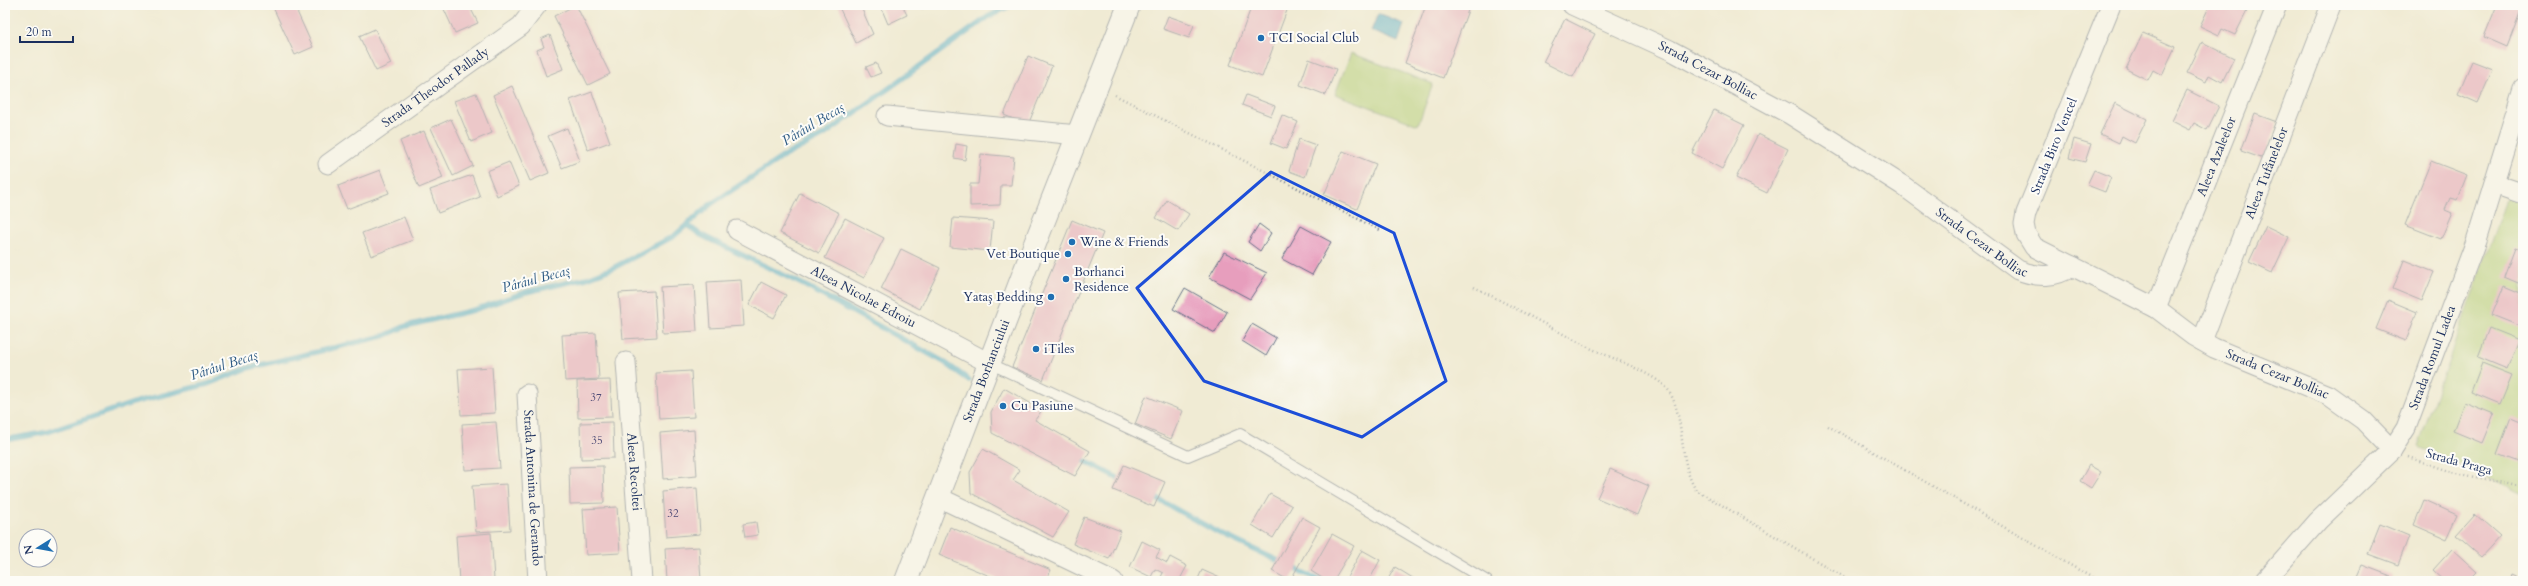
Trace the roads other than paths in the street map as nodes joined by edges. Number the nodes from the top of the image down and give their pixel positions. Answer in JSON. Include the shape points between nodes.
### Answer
{"nodes":[{"id":1,"x":536,"y":5,"type":"edge"},
{"id":2,"x":1572,"y":5,"type":"edge"},
{"id":3,"x":2111,"y":5,"type":"edge"},
{"id":4,"x":2277,"y":5,"type":"edge"},
{"id":5,"x":2332,"y":5,"type":"edge"},
{"id":6,"x":1130,"y":6,"type":"edge"},
{"id":7,"x":2523,"y":88,"type":"edge"},
{"id":8,"x":887,"y":116,"type":"dead end"},
{"id":9,"x":1077,"y":135,"type":"junction"},
{"id":10,"x":328,"y":164,"type":"dead end"},
{"id":11,"x":2494,"y":184,"type":"junction"},
{"id":12,"x":2523,"y":194,"type":"edge"},
{"id":13,"x":737,"y":230,"type":"dead end"},
{"id":14,"x":2073,"y":266,"type":"junction"},
{"id":15,"x":2156,"y":308,"type":"junction"},
{"id":16,"x":2202,"y":341,"type":"junction"},
{"id":17,"x":626,"y":362,"type":"dead end"},
{"id":18,"x":989,"y":363,"type":"junction"},
{"id":19,"x":527,"y":394,"type":"dead end"},
{"id":20,"x":2392,"y":450,"type":"junction"},
{"id":21,"x":938,"y":497,"type":"junction"},
{"id":22,"x":538,"y":581,"type":"edge"},
{"id":23,"x":642,"y":581,"type":"edge"},
{"id":24,"x":906,"y":581,"type":"edge"},
{"id":25,"x":1113,"y":581,"type":"edge"},
{"id":26,"x":1487,"y":581,"type":"edge"},
{"id":27,"x":2265,"y":581,"type":"edge"}],
"edges":[{"from":1,"to":10,"type":"street","name":"Strada Theodor Pallady","via":[[521,26]]},
{"from":2,"to":14,"type":"street","name":"Strada Cezar Bolliac","via":[[1670,50],[1817,130],[1947,216],[2018,270],[2047,276]]},
{"from":3,"to":14,"type":"street","name":"Strada Biro Vencel","via":[[2026,213],[2024,224],[2026,234],[2034,247]]},
{"from":4,"to":15,"type":"street","name":"Aleea Azaleelor"},
{"from":5,"to":16,"type":"street","name":"Aleea Tufănelelor"},
{"from":6,"to":9,"type":"main road","name":"Strada Borhanciului"},
{"from":7,"to":11,"type":"street","name":"Strada Romul Ladea"},
{"from":8,"to":9,"type":"street"},
{"from":9,"to":18,"type":"main road","name":"Strada Borhanciului"},
{"from":11,"to":12,"type":"street"},
{"from":11,"to":20,"type":"street","name":"Strada Romul Ladea","via":[[2413,411]]},
{"from":13,"to":18,"type":"street","name":"Aleea Nicolae Edroiu"},
{"from":14,"to":15,"type":"street","name":"Strada Cezar Bolliac"},
{"from":15,"to":16,"type":"street","name":"Strada Cezar Bolliac"},
{"from":16,"to":20,"type":"street","name":"Strada Cezar Bolliac","via":[[2328,395],[2363,420]]},
{"from":17,"to":23,"type":"street","name":"Aleea Recoltei"},
{"from":18,"to":21,"type":"main road","name":"Strada Borhanciului"},
{"from":18,"to":26,"type":"lane","via":[[1188,456],[1240,434]]},
{"from":19,"to":22,"type":"street","name":"Strada Antonina de Gerando"},
{"from":20,"to":27,"type":"street","name":"Strada Romul Ladea","via":[[2318,521]]},
{"from":21,"to":24,"type":"main road","name":"Strada Borhanciului"},
{"from":21,"to":25,"type":"street"}]}
